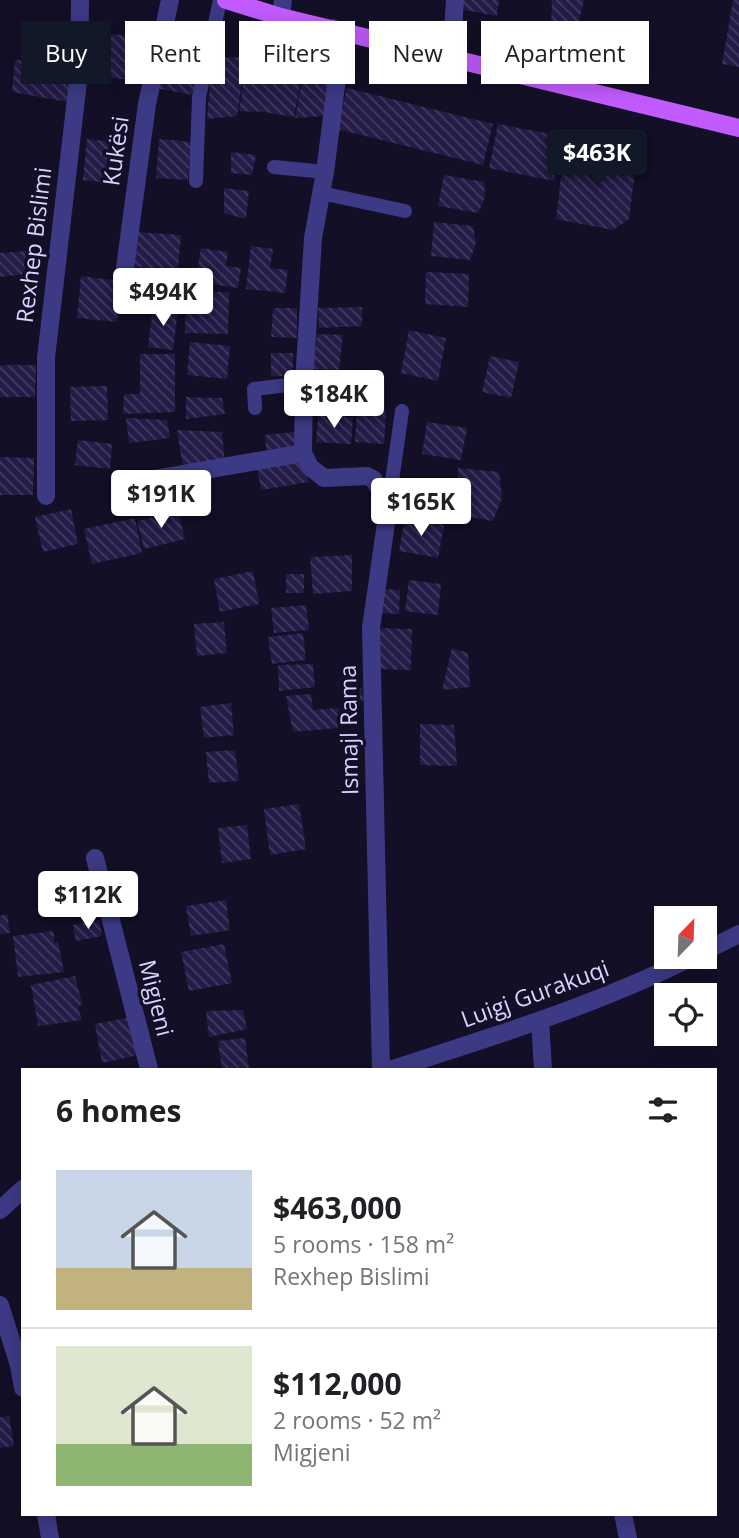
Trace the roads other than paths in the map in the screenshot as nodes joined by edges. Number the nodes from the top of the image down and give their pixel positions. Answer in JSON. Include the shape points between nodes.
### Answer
{"nodes":[{"id":1,"x":80,"y":0,"type":"edge"},
{"id":2,"x":170,"y":0,"type":"edge"},
{"id":3,"x":220,"y":0,"type":"edge"},
{"id":4,"x":226,"y":0,"type":"edge"},
{"id":5,"x":455,"y":0,"type":"edge"},
{"id":6,"x":282,"y":9,"type":"edge"},
{"id":7,"x":314,"y":21,"type":"edge"},
{"id":8,"x":454,"y":21,"type":"edge"},
{"id":9,"x":467,"y":62,"type":"edge"},
{"id":10,"x":336,"y":84,"type":"edge"},
{"id":11,"x":739,"y":128,"type":"edge"},
{"id":12,"x":274,"y":167,"type":"dead end"},
{"id":13,"x":325,"y":172,"type":"junction"},
{"id":14,"x":196,"y":181,"type":"dead end"},
{"id":15,"x":321,"y":193,"type":"junction"},
{"id":16,"x":405,"y":211,"type":"dead end"},
{"id":17,"x":125,"y":268,"type":"dead end"},
{"id":18,"x":304,"y":383,"type":"junction"},
{"id":19,"x":255,"y":408,"type":"dead end"},
{"id":20,"x":402,"y":411,"type":"dead end"},
{"id":21,"x":303,"y":453,"type":"junction"},
{"id":22,"x":120,"y":485,"type":"dead end"},
{"id":23,"x":46,"y":496,"type":"dead end"},
{"id":24,"x":389,"y":502,"type":"junction"},
{"id":25,"x":95,"y":858,"type":"dead end"},
{"id":26,"x":739,"y":933,"type":"edge"},
{"id":27,"x":718,"y":944,"type":"edge"},
{"id":28,"x":666,"y":970,"type":"edge"},
{"id":29,"x":540,"y":1021,"type":"junction"},
{"id":30,"x":149,"y":1068,"type":"edge"},
{"id":31,"x":381,"y":1068,"type":"edge"},
{"id":32,"x":396,"y":1068,"type":"edge"},
{"id":33,"x":543,"y":1068,"type":"edge"},
{"id":34,"x":21,"y":1191,"type":"edge"},
{"id":35,"x":0,"y":1210,"type":"edge"},
{"id":36,"x":0,"y":1304,"type":"edge"},
{"id":37,"x":21,"y":1377,"type":"edge"},
{"id":38,"x":46,"y":1516,"type":"edge"},
{"id":39,"x":623,"y":1516,"type":"edge"},
{"id":40,"x":50,"y":1538,"type":"edge"},
{"id":41,"x":628,"y":1538,"type":"edge"}],
"edges":[{"from":1,"to":23,"type":"street","name":"Rexhep Bislimi","via":[[79,73],[46,358]]},
{"from":2,"to":17,"type":"street","name":"Kukësi","via":[[147,104]]},
{"from":3,"to":14,"type":"lane","via":[[199,97]]},
{"from":4,"to":6,"type":"main road"},
{"from":5,"to":8,"type":"street"},
{"from":6,"to":7,"type":"main road"},
{"from":9,"to":11,"type":"main road"},
{"from":10,"to":13,"type":"street"},
{"from":12,"to":13,"type":"lane"},
{"from":13,"to":15,"type":"street"},
{"from":15,"to":16,"type":"lane"},
{"from":15,"to":18,"type":"street","via":[[313,238]]},
{"from":18,"to":19,"type":"lane","via":[[254,389]]},
{"from":18,"to":21,"type":"street"},
{"from":20,"to":24,"type":"lane"},
{"from":21,"to":22,"type":"street"},
{"from":21,"to":24,"type":"street","via":[[310,467],[324,478],[373,479]]},
{"from":24,"to":31,"type":"street","name":"Ismajl Rama","via":[[371,628]]},
{"from":25,"to":30,"type":"street","name":"Migjeni"},
{"from":26,"to":27,"type":"street"},
{"from":28,"to":29,"type":"street","name":"Luigj Gurakuqi"},
{"from":29,"to":32,"type":"street","name":"Luigj Gurakuqi"},
{"from":29,"to":33,"type":"street"},
{"from":34,"to":35,"type":"street"},
{"from":36,"to":37,"type":"street"},
{"from":38,"to":40,"type":"street"},
{"from":39,"to":41,"type":"street"}]}
